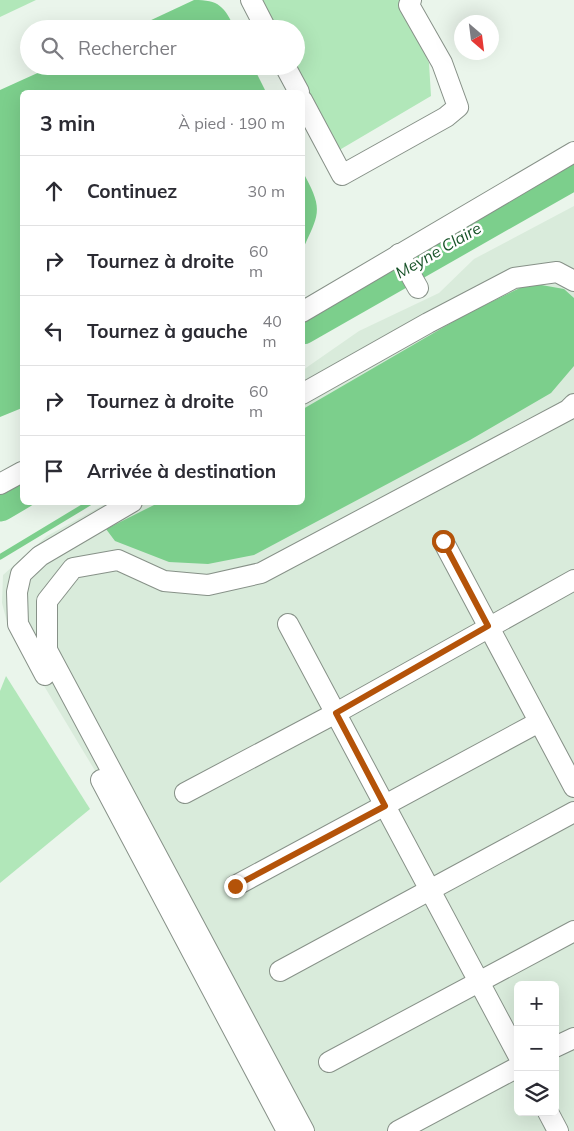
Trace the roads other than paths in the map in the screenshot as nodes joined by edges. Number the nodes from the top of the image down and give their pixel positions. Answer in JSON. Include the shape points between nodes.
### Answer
{"nodes":[{"id":1,"x":251,"y":0,"type":"edge"},
{"id":2,"x":411,"y":0,"type":"edge"},
{"id":3,"x":261,"y":20,"type":"edge"},
{"id":4,"x":290,"y":75,"type":"edge"},
{"id":5,"x":298,"y":90,"type":"edge"},
{"id":6,"x":305,"y":106,"type":"edge"},
{"id":7,"x":574,"y":152,"type":"edge"},
{"id":8,"x":400,"y":254,"type":"junction"},
{"id":9,"x":574,"y":281,"type":"edge"},
{"id":10,"x":418,"y":288,"type":"dead end"},
{"id":11,"x":305,"y":310,"type":"edge"},
{"id":12,"x":305,"y":392,"type":"edge"},
{"id":13,"x":574,"y":404,"type":"edge"},
{"id":14,"x":20,"y":473,"type":"edge"},
{"id":15,"x":0,"y":484,"type":"edge"},
{"id":16,"x":127,"y":505,"type":"edge"},
{"id":17,"x":443,"y":541,"type":"dead end"},
{"id":18,"x":574,"y":580,"type":"edge"},
{"id":19,"x":288,"y":624,"type":"dead end"},
{"id":20,"x":488,"y":626,"type":"junction"},
{"id":21,"x":336,"y":713,"type":"junction"},
{"id":22,"x":539,"y":722,"type":"junction"},
{"id":23,"x":574,"y":787,"type":"edge"},
{"id":24,"x":185,"y":793,"type":"dead end"},
{"id":25,"x":385,"y":806,"type":"junction"},
{"id":26,"x":574,"y":812,"type":"edge"},
{"id":27,"x":235,"y":886,"type":"dead end"},
{"id":28,"x":430,"y":890,"type":"junction"},
{"id":29,"x":574,"y":931,"type":"edge"},
{"id":30,"x":280,"y":971,"type":"dead end"},
{"id":31,"x":479,"y":982,"type":"junction"},
{"id":32,"x":574,"y":1038,"type":"edge"},
{"id":33,"x":559,"y":1045,"type":"edge"},
{"id":34,"x":514,"y":1048,"type":"edge"},
{"id":35,"x":329,"y":1062,"type":"dead end"},
{"id":36,"x":514,"y":1069,"type":"edge"},
{"id":37,"x":550,"y":1116,"type":"edge"},
{"id":38,"x":287,"y":1131,"type":"edge"},
{"id":39,"x":304,"y":1131,"type":"edge"},
{"id":40,"x":398,"y":1131,"type":"edge"},
{"id":41,"x":558,"y":1131,"type":"edge"}],
"edges":[{"from":1,"to":3,"type":"street"},
{"from":2,"to":6,"type":"street","via":[[409,5],[442,63],[458,108],[342,175]]},
{"from":4,"to":5,"type":"street"},
{"from":7,"to":8,"type":"street"},
{"from":8,"to":10,"type":"street"},
{"from":8,"to":11,"type":"street"},
{"from":9,"to":12,"type":"street","via":[[558,272],[514,278]]},
{"from":13,"to":39,"type":"street","via":[[261,573],[208,585],[164,582],[118,560],[73,568],[47,601],[47,650]]},
{"from":14,"to":15,"type":"street"},
{"from":16,"to":38,"type":"street","via":[[40,556],[21,574],[17,592],[18,624]]},
{"from":17,"to":20,"type":"street"},
{"from":18,"to":20,"type":"street"},
{"from":19,"to":21,"type":"street"},
{"from":20,"to":21,"type":"street"},
{"from":20,"to":22,"type":"street"},
{"from":21,"to":24,"type":"street"},
{"from":21,"to":25,"type":"street"},
{"from":22,"to":23,"type":"street"},
{"from":22,"to":25,"type":"street"},
{"from":25,"to":27,"type":"street"},
{"from":25,"to":28,"type":"street"},
{"from":26,"to":28,"type":"street"},
{"from":28,"to":30,"type":"street"},
{"from":28,"to":31,"type":"street"},
{"from":29,"to":31,"type":"street"},
{"from":31,"to":34,"type":"street"},
{"from":31,"to":35,"type":"street"},
{"from":32,"to":33,"type":"street"},
{"from":36,"to":40,"type":"street"},
{"from":37,"to":41,"type":"street"}]}
